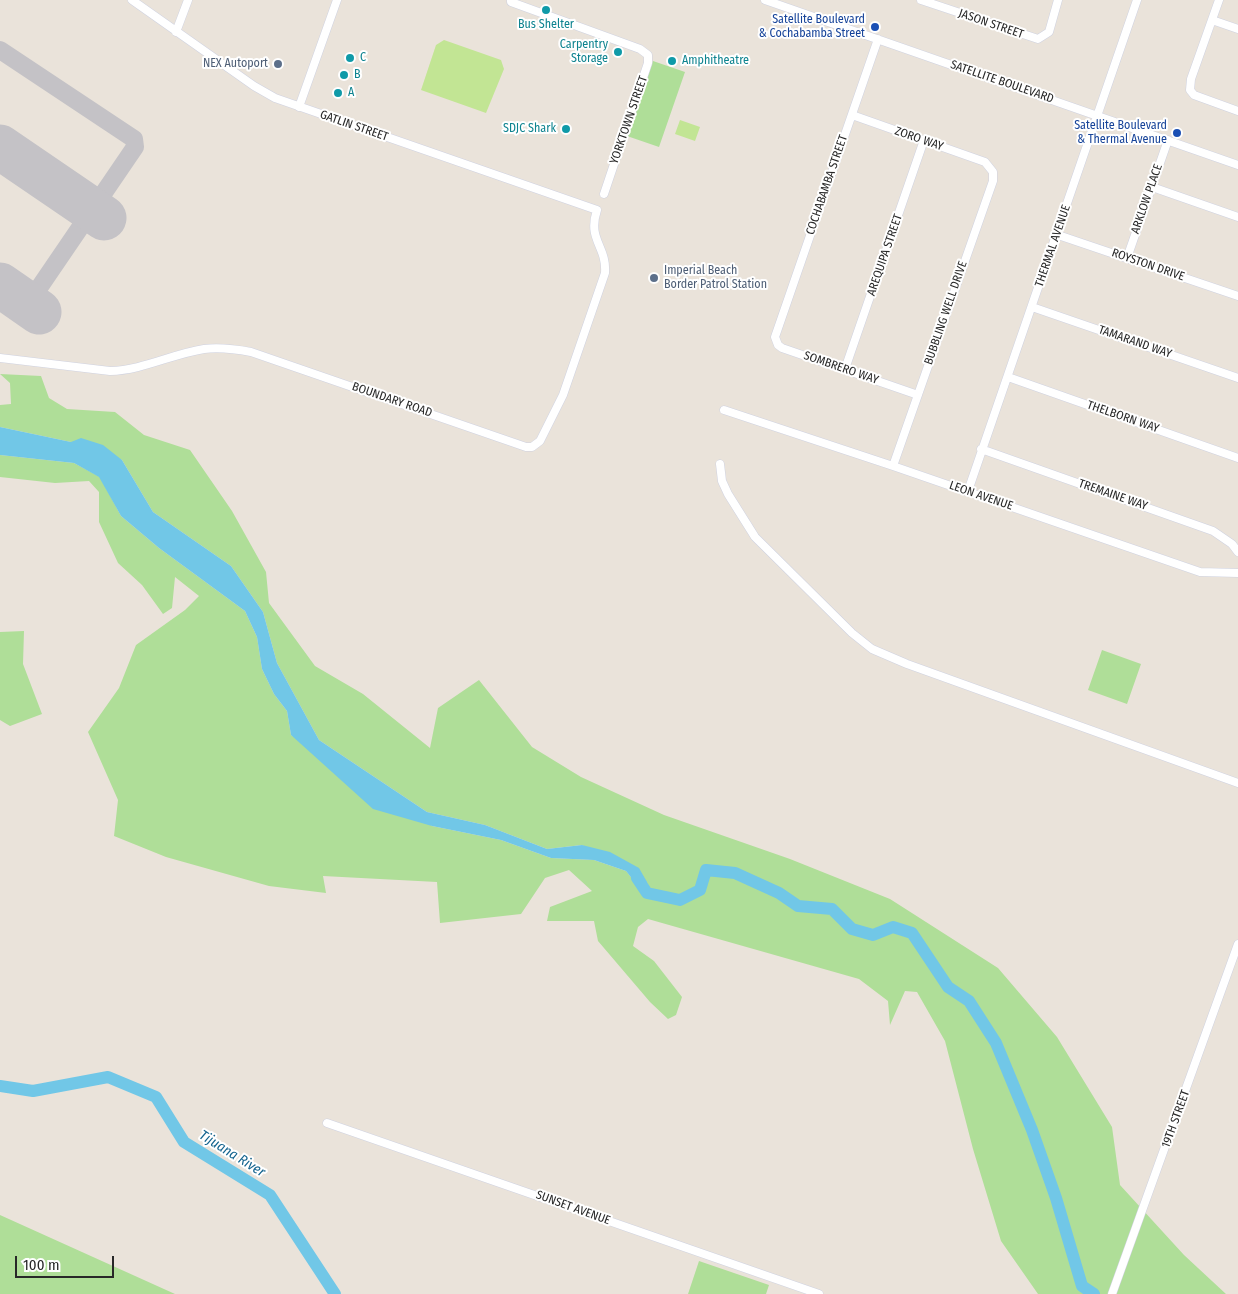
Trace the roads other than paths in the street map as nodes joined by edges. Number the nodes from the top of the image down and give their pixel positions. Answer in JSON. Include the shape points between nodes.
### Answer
{"nodes":[{"id":1,"x":132,"y":0,"type":"edge"},
{"id":2,"x":188,"y":0,"type":"edge"},
{"id":3,"x":337,"y":0,"type":"edge"},
{"id":4,"x":765,"y":0,"type":"edge"},
{"id":5,"x":921,"y":0,"type":"edge"},
{"id":6,"x":1058,"y":0,"type":"edge"},
{"id":7,"x":1137,"y":0,"type":"edge"},
{"id":8,"x":1219,"y":0,"type":"edge"},
{"id":9,"x":511,"y":1,"type":"edge"},
{"id":10,"x":1212,"y":20,"type":"junction"},
{"id":11,"x":1238,"y":29,"type":"edge"},
{"id":12,"x":176,"y":32,"type":"junction"},
{"id":13,"x":878,"y":39,"type":"junction"},
{"id":14,"x":300,"y":106,"type":"junction"},
{"id":15,"x":1238,"y":111,"type":"edge"},
{"id":16,"x":852,"y":115,"type":"junction"},
{"id":17,"x":1097,"y":115,"type":"junction"},
{"id":18,"x":924,"y":140,"type":"junction"},
{"id":19,"x":1168,"y":140,"type":"junction"},
{"id":20,"x":986,"y":162,"type":"joint"},
{"id":21,"x":1238,"y":164,"type":"edge"},
{"id":22,"x":1152,"y":186,"type":"junction"},
{"id":23,"x":604,"y":194,"type":"dead end"},
{"id":24,"x":597,"y":210,"type":"joint"},
{"id":25,"x":1238,"y":217,"type":"edge"},
{"id":26,"x":1058,"y":235,"type":"junction"},
{"id":27,"x":1128,"y":258,"type":"junction"},
{"id":28,"x":1238,"y":296,"type":"edge"},
{"id":29,"x":1032,"y":307,"type":"junction"},
{"id":30,"x":776,"y":332,"type":"joint"},
{"id":31,"x":0,"y":358,"type":"edge"},
{"id":32,"x":845,"y":369,"type":"junction"},
{"id":33,"x":1008,"y":376,"type":"junction"},
{"id":34,"x":1238,"y":378,"type":"edge"},
{"id":35,"x":918,"y":395,"type":"junction"},
{"id":36,"x":724,"y":410,"type":"dead end"},
{"id":37,"x":981,"y":449,"type":"junction"},
{"id":38,"x":1238,"y":458,"type":"edge"},
{"id":39,"x":720,"y":464,"type":"dead end"},
{"id":40,"x":893,"y":466,"type":"junction"},
{"id":41,"x":968,"y":491,"type":"junction"},
{"id":42,"x":1238,"y":552,"type":"edge"},
{"id":43,"x":1238,"y":573,"type":"edge"},
{"id":44,"x":1238,"y":783,"type":"edge"},
{"id":45,"x":1238,"y":944,"type":"edge"},
{"id":46,"x":327,"y":1123,"type":"dead end"},
{"id":47,"x":819,"y":1294,"type":"edge"},
{"id":48,"x":1112,"y":1294,"type":"edge"}],
"edges":[{"from":1,"to":12,"type":"street","name":"GATLIN STREET"},
{"from":2,"to":12,"type":"street"},
{"from":3,"to":14,"type":"street"},
{"from":4,"to":13,"type":"street","name":"SATELLITE BOULEVARD"},
{"from":5,"to":6,"type":"street","name":"JASON STREET","via":[[1034,39],[1049,32]]},
{"from":7,"to":17,"type":"street","name":"THERMAL AVENUE"},
{"from":8,"to":10,"type":"street"},
{"from":9,"to":23,"type":"street","name":"YORKTOWN STREET","via":[[640,49],[648,55]]},
{"from":10,"to":11,"type":"street"},
{"from":10,"to":15,"type":"street","via":[[1190,90],[1199,97]]},
{"from":12,"to":14,"type":"street","name":"GATLIN STREET","via":[[254,86],[275,98]]},
{"from":13,"to":16,"type":"street","name":"COCHABAMBA STREET"},
{"from":13,"to":17,"type":"street","name":"SATELLITE BOULEVARD"},
{"from":14,"to":24,"type":"street","name":"GATLIN STREET"},
{"from":16,"to":18,"type":"street","name":"ZORO WAY"},
{"from":16,"to":30,"type":"street","name":"COCHABAMBA STREET"},
{"from":17,"to":19,"type":"street","name":"SATELLITE BOULEVARD"},
{"from":17,"to":26,"type":"street","name":"THERMAL AVENUE"},
{"from":18,"to":20,"type":"street","name":"ZORO WAY"},
{"from":18,"to":32,"type":"street","name":"AREQUIPA STREET"},
{"from":19,"to":21,"type":"street","name":"SATELLITE BOULEVARD"},
{"from":19,"to":22,"type":"street","name":"ARKLOW PLACE"},
{"from":20,"to":35,"type":"street","name":"BUBBLING WELL DRIVE","via":[[993,172],[993,181]]},
{"from":22,"to":25,"type":"street"},
{"from":22,"to":27,"type":"street","name":"ARKLOW PLACE"},
{"from":24,"to":31,"type":"street","name":"BOUNDARY ROAD","via":[[593,228],[606,267],[604,281],[592,324],[563,394],[540,441],[532,447],[251,352],[228,348],[204,349],[118,371]]},
{"from":26,"to":27,"type":"street","name":"ROYSTON DRIVE"},
{"from":26,"to":29,"type":"street","name":"THERMAL AVENUE"},
{"from":27,"to":28,"type":"street","name":"ROYSTON DRIVE"},
{"from":29,"to":33,"type":"street","name":"THERMAL AVENUE"},
{"from":29,"to":34,"type":"street","name":"TAMARAND WAY"},
{"from":30,"to":32,"type":"street","name":"SOMBRERO WAY","via":[[778,345],[782,348]]},
{"from":32,"to":35,"type":"street","name":"SOMBRERO WAY"},
{"from":33,"to":37,"type":"street","name":"THERMAL AVENUE"},
{"from":33,"to":38,"type":"street","name":"THELBORN WAY"},
{"from":35,"to":40,"type":"street","name":"BUBBLING WELL DRIVE"},
{"from":36,"to":40,"type":"street","name":"LEON AVENUE"},
{"from":37,"to":41,"type":"street","name":"THERMAL AVENUE"},
{"from":37,"to":42,"type":"street","name":"TREMAINE WAY","via":[[1213,530]]},
{"from":39,"to":44,"type":"street","via":[[728,494],[755,537],[872,649]]},
{"from":40,"to":41,"type":"street","name":"LEON AVENUE"},
{"from":41,"to":43,"type":"street","name":"LEON AVENUE","via":[[1200,572]]},
{"from":45,"to":48,"type":"street","name":"19TH STREET"},
{"from":46,"to":47,"type":"street","name":"SUNSET AVENUE"}]}
